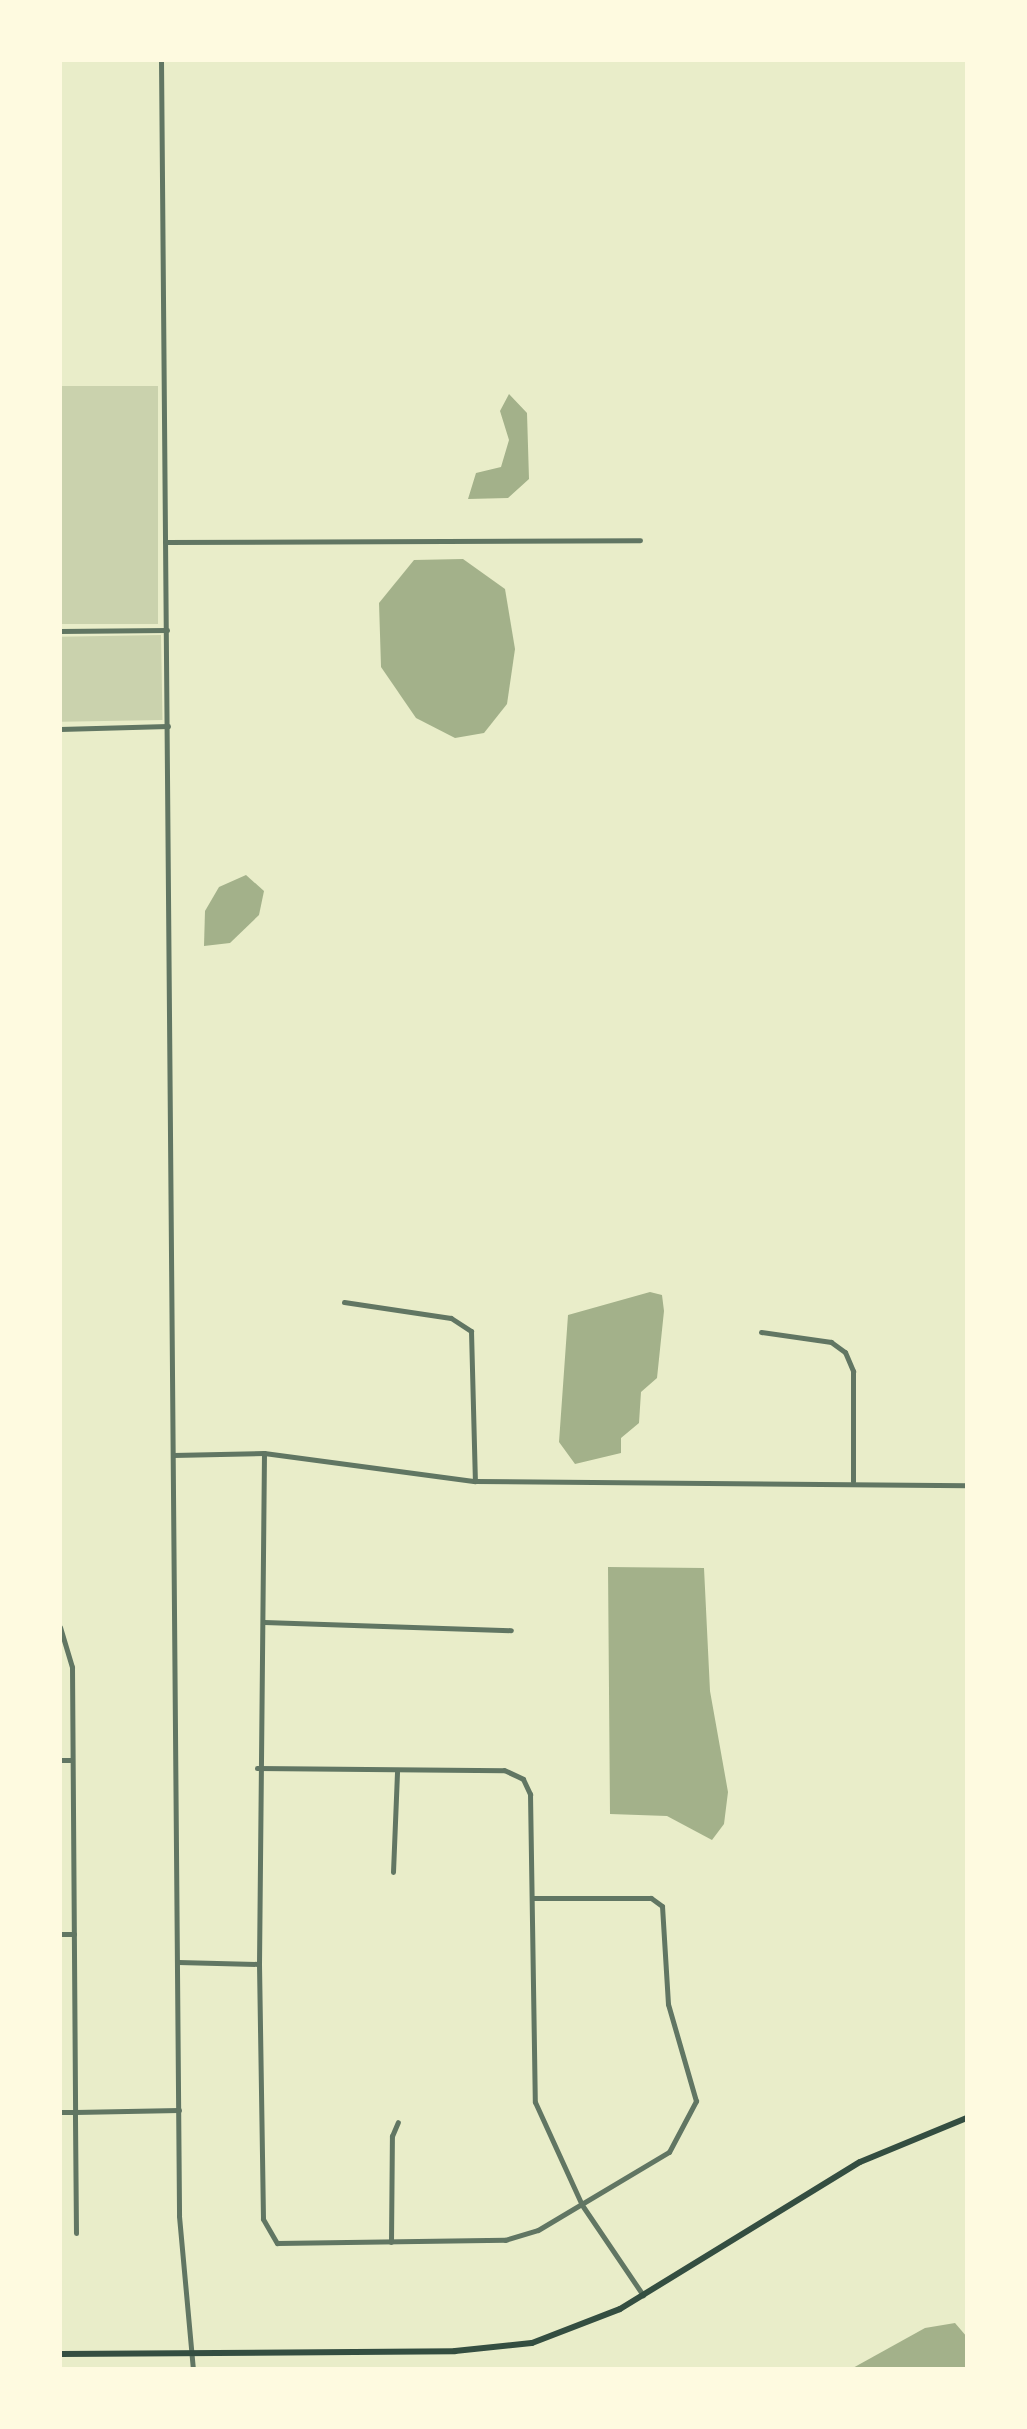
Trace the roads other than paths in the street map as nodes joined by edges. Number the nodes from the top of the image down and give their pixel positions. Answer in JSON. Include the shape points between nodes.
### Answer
{"nodes":[{"id":1,"x":161,"y":60,"type":"edge"},
{"id":2,"x":640,"y":540,"type":"dead end"},
{"id":3,"x":165,"y":542,"type":"junction"},
{"id":4,"x":167,"y":630,"type":"junction"},
{"id":5,"x":60,"y":631,"type":"edge"},
{"id":6,"x":168,"y":726,"type":"junction"},
{"id":7,"x":60,"y":729,"type":"edge"},
{"id":8,"x":344,"y":1302,"type":"dead end"},
{"id":9,"x":761,"y":1332,"type":"dead end"},
{"id":10,"x":264,"y":1453,"type":"junction"},
{"id":11,"x":172,"y":1455,"type":"junction"},
{"id":12,"x":475,"y":1481,"type":"junction"},
{"id":13,"x":853,"y":1481,"type":"junction"},
{"id":14,"x":967,"y":1484,"type":"edge"},
{"id":15,"x":264,"y":1622,"type":"junction"},
{"id":16,"x":60,"y":1627,"type":"edge"},
{"id":17,"x":510,"y":1630,"type":"dead end"},
{"id":18,"x":60,"y":1760,"type":"edge"},
{"id":19,"x":71,"y":1760,"type":"junction"},
{"id":20,"x":257,"y":1768,"type":"junction"},
{"id":21,"x":397,"y":1772,"type":"junction"},
{"id":22,"x":393,"y":1872,"type":"dead end"},
{"id":23,"x":534,"y":1898,"type":"junction"},
{"id":24,"x":60,"y":1934,"type":"edge"},
{"id":25,"x":74,"y":1934,"type":"junction"},
{"id":26,"x":178,"y":1962,"type":"junction"},
{"id":27,"x":259,"y":1964,"type":"junction"},
{"id":28,"x":179,"y":2110,"type":"junction"},
{"id":29,"x":60,"y":2112,"type":"edge"},
{"id":30,"x":75,"y":2112,"type":"junction"},
{"id":31,"x":967,"y":2118,"type":"edge"},
{"id":32,"x":398,"y":2122,"type":"dead end"},
{"id":33,"x":582,"y":2205,"type":"junction"},
{"id":34,"x":76,"y":2233,"type":"dead end"},
{"id":35,"x":391,"y":2242,"type":"junction"},
{"id":36,"x":643,"y":2295,"type":"junction"},
{"id":37,"x":190,"y":2352,"type":"junction"},
{"id":38,"x":60,"y":2354,"type":"edge"},
{"id":39,"x":193,"y":2369,"type":"edge"}],
"edges":[{"from":1,"to":3,"type":"street"},
{"from":2,"to":3,"type":"street"},
{"from":3,"to":4,"type":"street"},
{"from":4,"to":5,"type":"street"},
{"from":4,"to":6,"type":"street"},
{"from":6,"to":7,"type":"street"},
{"from":6,"to":11,"type":"street"},
{"from":8,"to":12,"type":"street","via":[[451,1318],[471,1331]]},
{"from":9,"to":13,"type":"street","via":[[831,1342],[844,1352],[853,1371]]},
{"from":10,"to":11,"type":"street"},
{"from":10,"to":12,"type":"street"},
{"from":10,"to":15,"type":"street"},
{"from":11,"to":26,"type":"street"},
{"from":12,"to":13,"type":"street"},
{"from":13,"to":14,"type":"street"},
{"from":15,"to":17,"type":"street"},
{"from":15,"to":20,"type":"street"},
{"from":16,"to":19,"type":"street","via":[[72,1668]]},
{"from":18,"to":19,"type":"street"},
{"from":19,"to":25,"type":"street"},
{"from":20,"to":21,"type":"street"},
{"from":20,"to":27,"type":"street"},
{"from":21,"to":22,"type":"street"},
{"from":21,"to":23,"type":"street","via":[[504,1770],[523,1778],[530,1794]]},
{"from":23,"to":33,"type":"street","via":[[535,2102]]},
{"from":23,"to":33,"type":"street","via":[[651,1898],[662,1906],[668,2004],[694,2080],[687,2126],[670,2152]]},
{"from":24,"to":25,"type":"street"},
{"from":25,"to":30,"type":"street"},
{"from":26,"to":27,"type":"street"},
{"from":26,"to":28,"type":"street"},
{"from":27,"to":35,"type":"street","via":[[267,2235],[289,2245]]},
{"from":28,"to":30,"type":"street"},
{"from":28,"to":37,"type":"street"},
{"from":29,"to":30,"type":"street"},
{"from":30,"to":34,"type":"street"},
{"from":31,"to":36,"type":"main road","via":[[848,2168]]},
{"from":32,"to":35,"type":"street","via":[[392,2136]]},
{"from":33,"to":35,"type":"street","via":[[505,2240]]},
{"from":33,"to":36,"type":"street"},
{"from":36,"to":37,"type":"main road","via":[[563,2334],[500,2348]]},
{"from":37,"to":38,"type":"main road"},
{"from":37,"to":39,"type":"street"}]}
